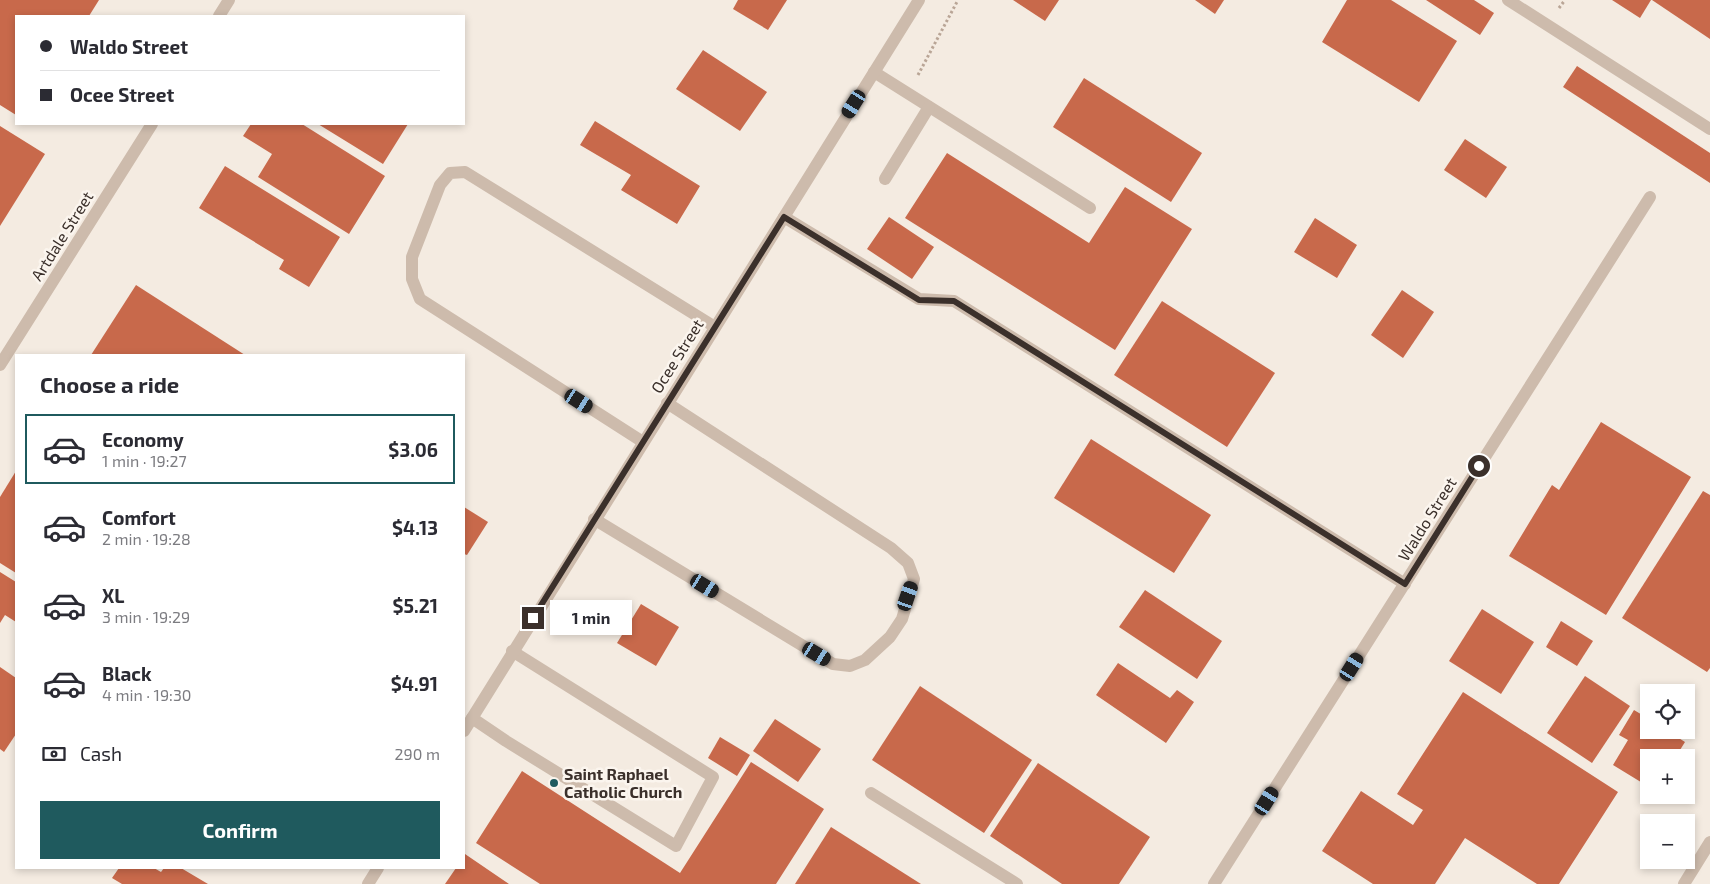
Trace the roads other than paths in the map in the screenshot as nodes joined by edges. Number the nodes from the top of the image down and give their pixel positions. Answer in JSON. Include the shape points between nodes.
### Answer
{"nodes":[{"id":1,"x":230,"y":0,"type":"edge"},
{"id":2,"x":919,"y":0,"type":"edge"},
{"id":3,"x":1508,"y":0,"type":"edge"},
{"id":4,"x":220,"y":15,"type":"edge"},
{"id":5,"x":874,"y":72,"type":"junction"},
{"id":6,"x":929,"y":107,"type":"junction"},
{"id":7,"x":151,"y":125,"type":"edge"},
{"id":8,"x":1710,"y":129,"type":"edge"},
{"id":9,"x":885,"y":179,"type":"dead end"},
{"id":10,"x":1650,"y":197,"type":"dead end"},
{"id":11,"x":1090,"y":208,"type":"dead end"},
{"id":12,"x":784,"y":217,"type":"junction"},
{"id":13,"x":715,"y":327,"type":"junction"},
{"id":14,"x":0,"y":365,"type":"edge"},
{"id":15,"x":667,"y":403,"type":"junction"},
{"id":16,"x":643,"y":442,"type":"junction"},
{"id":17,"x":594,"y":519,"type":"junction"},
{"id":18,"x":1405,"y":584,"type":"junction"},
{"id":19,"x":512,"y":652,"type":"junction"},
{"id":20,"x":472,"y":718,"type":"junction"},
{"id":21,"x":465,"y":729,"type":"edge"},
{"id":22,"x":871,"y":793,"type":"dead end"},
{"id":23,"x":1710,"y":842,"type":"edge"},
{"id":24,"x":377,"y":869,"type":"edge"},
{"id":25,"x":368,"y":884,"type":"edge"},
{"id":26,"x":1017,"y":884,"type":"edge"},
{"id":27,"x":1214,"y":884,"type":"edge"},
{"id":28,"x":1684,"y":884,"type":"edge"}],
"edges":[{"from":1,"to":4,"type":"street"},
{"from":2,"to":5,"type":"street","name":"Ocee Street"},
{"from":3,"to":8,"type":"street"},
{"from":5,"to":6,"type":"street"},
{"from":5,"to":12,"type":"street","name":"Ocee Street"},
{"from":6,"to":9,"type":"street"},
{"from":6,"to":11,"type":"street"},
{"from":7,"to":14,"type":"street","name":"Artdale Street"},
{"from":10,"to":18,"type":"street","name":"Waldo Street"},
{"from":12,"to":13,"type":"street","name":"Ocee Street"},
{"from":12,"to":18,"type":"street","via":[[919,300],[954,301]]},
{"from":13,"to":15,"type":"street","name":"Ocee Street"},
{"from":13,"to":16,"type":"street","via":[[464,172],[450,173],[440,185],[412,257],[412,279],[420,299]]},
{"from":15,"to":16,"type":"street","name":"Ocee Street"},
{"from":15,"to":17,"type":"street","via":[[891,548],[908,563],[914,579],[902,619],[890,637],[865,660],[850,666],[833,664]]},
{"from":16,"to":17,"type":"street","name":"Ocee Street"},
{"from":17,"to":19,"type":"street","name":"Ocee Street"},
{"from":18,"to":27,"type":"street","name":"Waldo Street"},
{"from":19,"to":20,"type":"street","name":"Ocee Street"},
{"from":19,"to":20,"type":"street","via":[[713,777],[676,846]]},
{"from":20,"to":21,"type":"street","name":"Ocee Street"},
{"from":22,"to":26,"type":"street"},
{"from":23,"to":28,"type":"street"},
{"from":24,"to":25,"type":"street"}]}
